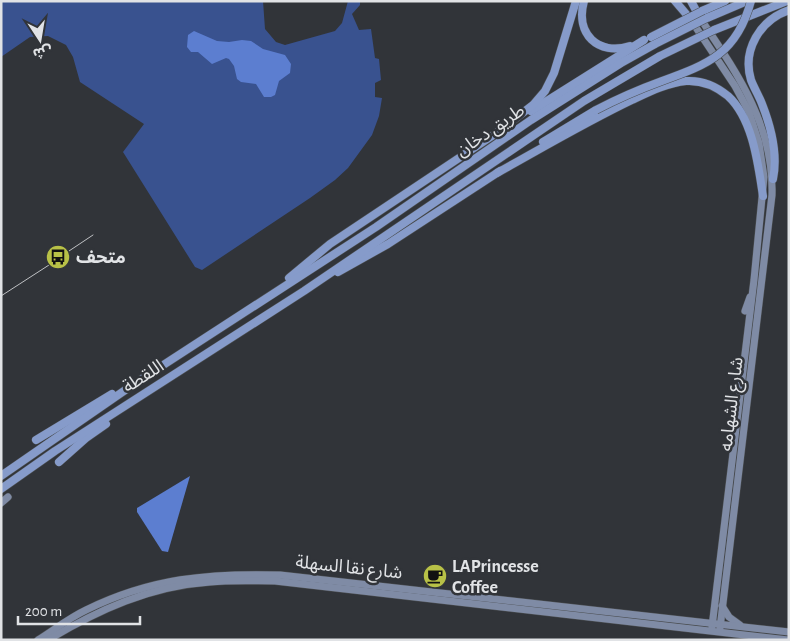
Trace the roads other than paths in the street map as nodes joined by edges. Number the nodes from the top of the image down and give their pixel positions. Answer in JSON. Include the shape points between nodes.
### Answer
{"nodes":[{"id":1,"x":576,"y":1,"type":"edge"},
{"id":2,"x":584,"y":1,"type":"edge"},
{"id":3,"x":677,"y":1,"type":"edge"},
{"id":4,"x":689,"y":1,"type":"edge"},
{"id":5,"x":718,"y":1,"type":"edge"},
{"id":6,"x":725,"y":1,"type":"edge"},
{"id":7,"x":747,"y":1,"type":"edge"},
{"id":8,"x":751,"y":1,"type":"edge"},
{"id":9,"x":787,"y":1,"type":"edge"},
{"id":10,"x":789,"y":10,"type":"edge"},
{"id":11,"x":703,"y":14,"type":"junction"},
{"id":12,"x":687,"y":15,"type":"joint"},
{"id":13,"x":647,"y":39,"type":"junction"},
{"id":14,"x":496,"y":134,"type":"junction"},
{"id":15,"x":497,"y":172,"type":"junction"},
{"id":16,"x":772,"y":179,"type":"junction"},
{"id":17,"x":763,"y":196,"type":"junction"},
{"id":18,"x":304,"y":291,"type":"junction"},
{"id":19,"x":752,"y":295,"type":"junction"},
{"id":20,"x":260,"y":301,"type":"junction"},
{"id":21,"x":745,"y":311,"type":"dead end"},
{"id":22,"x":134,"y":384,"type":"junction"},
{"id":23,"x":131,"y":401,"type":"junction"},
{"id":24,"x":36,"y":440,"type":"dead end"},
{"id":25,"x":734,"y":446,"type":"junction"},
{"id":26,"x":728,"y":460,"type":"dead end"},
{"id":27,"x":59,"y":462,"type":"dead end"},
{"id":28,"x":738,"y":469,"type":"junction"},
{"id":29,"x":1,"y":476,"type":"edge"},
{"id":30,"x":742,"y":479,"type":"dead end"},
{"id":31,"x":1,"y":489,"type":"edge"},
{"id":32,"x":8,"y":497,"type":"dead end"},
{"id":33,"x":1,"y":503,"type":"edge"},
{"id":34,"x":722,"y":506,"type":"dead end"},
{"id":35,"x":738,"y":510,"type":"dead end"},
{"id":36,"x":729,"y":522,"type":"junction"},
{"id":37,"x":722,"y":606,"type":"junction"},
{"id":38,"x":714,"y":609,"type":"junction"},
{"id":39,"x":677,"y":619,"type":"junction"},
{"id":40,"x":748,"y":627,"type":"junction"},
{"id":41,"x":716,"y":628,"type":"junction"},
{"id":42,"x":789,"y":632,"type":"edge"},
{"id":43,"x":38,"y":640,"type":"edge"},
{"id":44,"x":48,"y":640,"type":"edge"},
{"id":45,"x":788,"y":640,"type":"edge"}],
"edges":[{"from":1,"to":14,"type":"main road","via":[[554,73],[545,91],[533,105]]},
{"from":2,"to":13,"type":"main road","via":[[583,24],[589,37],[598,45],[618,49]]},
{"from":3,"to":12,"type":"main road"},
{"from":4,"to":11,"type":"main road"},
{"from":5,"to":11,"type":"main road"},
{"from":6,"to":11,"type":"main road"},
{"from":7,"to":11,"type":"main road","name":"طريق دخان"},
{"from":8,"to":15,"type":"main road","bridge":true,"via":[[740,30],[712,60],[596,110]]},
{"from":9,"to":18,"type":"main road","name":"طريق دخان","bridge":true,"via":[[660,56],[584,101]]},
{"from":10,"to":16,"type":"main road","via":[[774,16],[760,30],[749,57],[751,79],[772,141],[775,168]]},
{"from":11,"to":13,"type":"main road","bridge":true},
{"from":11,"to":16,"type":"main road","name":"شارع الشهامه","via":[[754,106],[764,133]]},
{"from":11,"to":20,"type":"main road","name":"طريق دخان","bridge":true,"via":[[531,120],[376,227]]},
{"from":12,"to":17,"type":"main road","name":"شارع الشهامه","via":[[749,112],[762,154]]},
{"from":13,"to":14,"type":"main road"},
{"from":14,"to":20,"type":"main road","via":[[330,244]]},
{"from":15,"to":17,"type":"main road","via":[[642,96],[678,82],[696,81],[719,89],[743,116],[757,157]]},
{"from":15,"to":18,"type":"main road","via":[[388,244]]},
{"from":16,"to":28,"type":"main road","name":"شارع الشهامه"},
{"from":17,"to":19,"type":"main road","name":"شارع الشهامه"},
{"from":18,"to":23,"type":"main road","name":"اللقطة"},
{"from":19,"to":21,"type":"main road"},
{"from":19,"to":25,"type":"main road","name":"شارع الشهامه"},
{"from":20,"to":22,"type":"main road","name":"اللقطة"},
{"from":22,"to":24,"type":"main road"},
{"from":22,"to":29,"type":"main road","name":"اللقطة"},
{"from":23,"to":27,"type":"main road","via":[[122,412]]},
{"from":23,"to":31,"type":"main road","name":"اللقطة"},
{"from":25,"to":26,"type":"main road"},
{"from":25,"to":36,"type":"main road","name":"شارع الشهامه"},
{"from":28,"to":30,"type":"main road"},
{"from":28,"to":36,"type":"main road","name":"شارع الشهامه"},
{"from":32,"to":33,"type":"main road"},
{"from":34,"to":36,"type":"main road"},
{"from":35,"to":36,"type":"main road"},
{"from":36,"to":37,"type":"main road","name":"شارع الشهامه"},
{"from":36,"to":38,"type":"main road","name":"شارع الشهامه"},
{"from":37,"to":40,"type":"main road","via":[[733,621]]},
{"from":37,"to":41,"type":"main road","name":"شارع الشهامه"},
{"from":38,"to":39,"type":"main road","via":[[703,618]]},
{"from":38,"to":41,"type":"main road","name":"شارع الشهامه"},
{"from":39,"to":41,"type":"main road","name":"شارع نقا السهلة"},
{"from":39,"to":43,"type":"main road","name":"شارع نقا السهلة","via":[[280,575],[231,574],[174,580],[123,594],[86,610]]},
{"from":40,"to":41,"type":"main road","name":"شارع نقا السهلة"},
{"from":40,"to":42,"type":"main road","name":"شارع نقا السهلة"},
{"from":41,"to":44,"type":"main road","name":"شارع نقا السهلة","via":[[275,581],[226,581],[134,597],[88,617]]},
{"from":41,"to":45,"type":"main road","name":"شارع نقا السهلة"}]}
